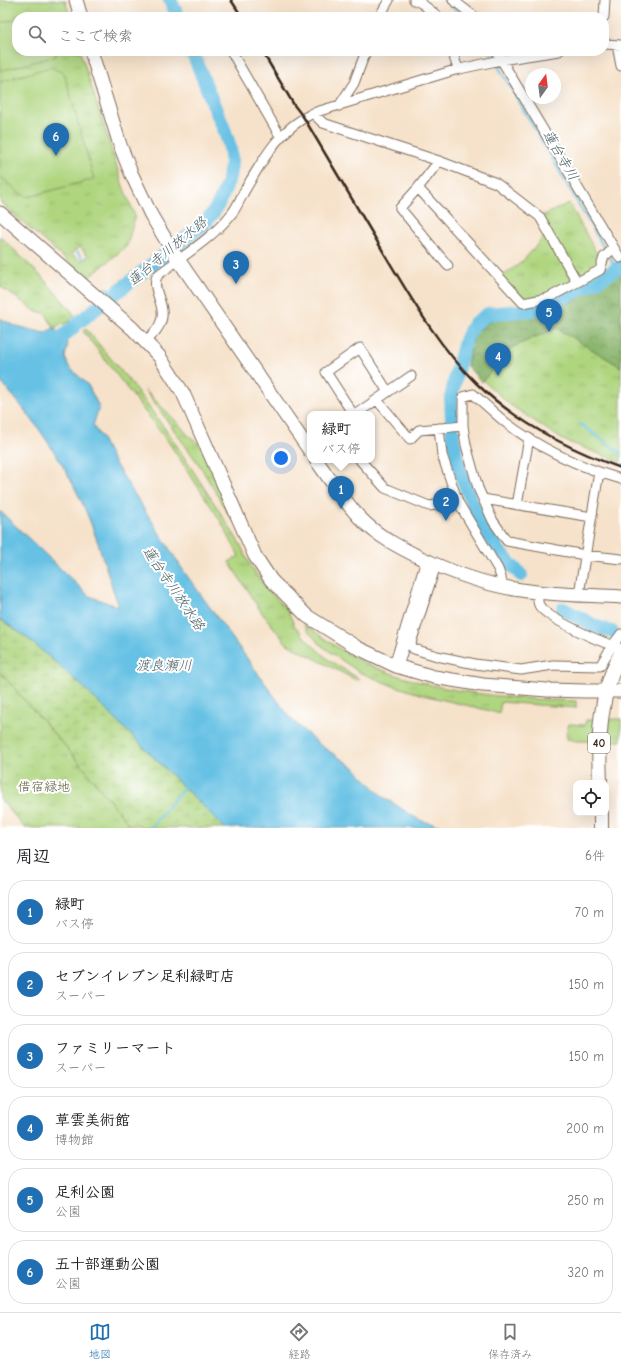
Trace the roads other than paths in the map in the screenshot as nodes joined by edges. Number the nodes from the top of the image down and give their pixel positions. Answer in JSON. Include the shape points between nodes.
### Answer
{"nodes":[{"id":1,"x":76,"y":0,"type":"edge"},
{"id":2,"x":389,"y":0,"type":"edge"},
{"id":3,"x":414,"y":0,"type":"edge"},
{"id":4,"x":453,"y":0,"type":"edge"},
{"id":5,"x":605,"y":0,"type":"edge"},
{"id":6,"x":80,"y":12,"type":"edge"},
{"id":7,"x":382,"y":12,"type":"edge"},
{"id":8,"x":433,"y":12,"type":"edge"},
{"id":9,"x":469,"y":12,"type":"edge"},
{"id":10,"x":604,"y":12,"type":"edge"},
{"id":11,"x":609,"y":44,"type":"edge"},
{"id":12,"x":619,"y":45,"type":"edge"},
{"id":13,"x":93,"y":56,"type":"edge"},
{"id":14,"x":234,"y":56,"type":"edge"},
{"id":15,"x":364,"y":56,"type":"edge"},
{"id":16,"x":454,"y":56,"type":"edge"},
{"id":17,"x":499,"y":56,"type":"edge"},
{"id":18,"x":527,"y":56,"type":"edge"},
{"id":19,"x":501,"y":60,"type":"junction"},
{"id":20,"x":621,"y":66,"type":"edge"},
{"id":21,"x":458,"y":69,"type":"junction"},
{"id":22,"x":339,"y":106,"type":"junction"},
{"id":23,"x":313,"y":114,"type":"junction"},
{"id":24,"x":280,"y":136,"type":"junction"},
{"id":25,"x":439,"y":161,"type":"junction"},
{"id":26,"x":418,"y":188,"type":"junction"},
{"id":27,"x":0,"y":213,"type":"edge"},
{"id":28,"x":614,"y":248,"type":"junction"},
{"id":29,"x":177,"y":257,"type":"junction"},
{"id":30,"x":620,"y":258,"type":"dead end"},
{"id":31,"x":448,"y":266,"type":"dead end"},
{"id":32,"x":577,"y":282,"type":"junction"},
{"id":33,"x":146,"y":341,"type":"junction"},
{"id":34,"x":411,"y":376,"type":"dead end"},
{"id":35,"x":388,"y":392,"type":"junction"},
{"id":36,"x":377,"y":400,"type":"junction"},
{"id":37,"x":353,"y":411,"type":"edge"},
{"id":38,"x":360,"y":411,"type":"edge"},
{"id":39,"x":460,"y":426,"type":"junction"},
{"id":40,"x":441,"y":427,"type":"junction"},
{"id":41,"x":530,"y":438,"type":"junction"},
{"id":42,"x":307,"y":444,"type":"edge"},
{"id":43,"x":318,"y":463,"type":"edge"},
{"id":44,"x":363,"y":463,"type":"edge"},
{"id":45,"x":598,"y":472,"type":"junction"},
{"id":46,"x":621,"y":479,"type":"edge"},
{"id":47,"x":483,"y":499,"type":"junction"},
{"id":48,"x":458,"y":502,"type":"junction"},
{"id":49,"x":517,"y":505,"type":"junction"},
{"id":50,"x":592,"y":516,"type":"junction"},
{"id":51,"x":585,"y":555,"type":"junction"},
{"id":52,"x":621,"y":559,"type":"edge"},
{"id":53,"x":432,"y":563,"type":"junction"},
{"id":54,"x":502,"y":586,"type":"junction"},
{"id":55,"x":539,"y":592,"type":"junction"},
{"id":56,"x":579,"y":594,"type":"junction"},
{"id":57,"x":621,"y":597,"type":"edge"},
{"id":58,"x":621,"y":634,"type":"edge"},
{"id":59,"x":618,"y":652,"type":"edge"},
{"id":60,"x":396,"y":666,"type":"junction"},
{"id":61,"x":621,"y":691,"type":"edge"},
{"id":62,"x":604,"y":697,"type":"junction"},
{"id":63,"x":600,"y":780,"type":"edge"},
{"id":64,"x":601,"y":816,"type":"edge"},
{"id":65,"x":601,"y":828,"type":"edge"}],
"edges":[{"from":1,"to":6,"type":"street"},
{"from":2,"to":7,"type":"street"},
{"from":3,"to":8,"type":"street"},
{"from":4,"to":9,"type":"street"},
{"from":5,"to":10,"type":"street"},
{"from":11,"to":12,"type":"street"},
{"from":12,"to":20,"type":"street"},
{"from":13,"to":29,"type":"street","via":[[131,173],[151,215]]},
{"from":14,"to":24,"type":"street"},
{"from":15,"to":22,"type":"street","via":[[354,82]]},
{"from":16,"to":21,"type":"street"},
{"from":17,"to":19,"type":"street"},
{"from":18,"to":19,"type":"street"},
{"from":19,"to":21,"type":"street"},
{"from":19,"to":28,"type":"street"},
{"from":21,"to":22,"type":"street"},
{"from":22,"to":23,"type":"street"},
{"from":23,"to":24,"type":"street","via":[[297,122]]},
{"from":23,"to":25,"type":"street","via":[[323,123]]},
{"from":24,"to":29,"type":"street","via":[[233,211],[218,228]]},
{"from":25,"to":26,"type":"street"},
{"from":25,"to":32,"type":"street","via":[[496,183],[540,218]]},
{"from":26,"to":31,"type":"street","via":[[400,208]]},
{"from":26,"to":32,"type":"street","via":[[523,303],[548,298]]},
{"from":27,"to":33,"type":"street"},
{"from":28,"to":30,"type":"street"},
{"from":28,"to":32,"type":"street","via":[[604,256],[600,270]]},
{"from":29,"to":33,"type":"street","via":[[155,279],[163,308],[162,320]]},
{"from":29,"to":42,"type":"street"},
{"from":33,"to":60,"type":"street","via":[[184,392],[255,556],[271,580],[307,616],[358,648]]},
{"from":34,"to":35,"type":"street"},
{"from":35,"to":36,"type":"street"},
{"from":35,"to":37,"type":"street","via":[[360,348],[326,372]]},
{"from":36,"to":38,"type":"street"},
{"from":36,"to":40,"type":"street","via":[[410,439],[419,430]]},
{"from":39,"to":40,"type":"street"},
{"from":39,"to":41,"type":"street","via":[[463,397],[473,394]]},
{"from":39,"to":47,"type":"street"},
{"from":40,"to":48,"type":"street","via":[[442,455]]},
{"from":41,"to":45,"type":"street","via":[[550,451]]},
{"from":41,"to":49,"type":"street"},
{"from":43,"to":53,"type":"street","via":[[360,518],[374,531],[395,545]]},
{"from":44,"to":48,"type":"street","via":[[385,488],[429,506]]},
{"from":45,"to":46,"type":"street"},
{"from":45,"to":50,"type":"street"},
{"from":47,"to":49,"type":"street"},
{"from":47,"to":51,"type":"street","via":[[493,521],[507,541]]},
{"from":48,"to":54,"type":"street","via":[[498,569]]},
{"from":49,"to":50,"type":"street"},
{"from":50,"to":51,"type":"street"},
{"from":51,"to":52,"type":"street"},
{"from":51,"to":56,"type":"street"},
{"from":53,"to":54,"type":"street","via":[[456,573]]},
{"from":53,"to":59,"type":"street","via":[[411,643],[414,649],[475,664],[521,670],[553,665],[600,666]]},
{"from":53,"to":60,"type":"street"},
{"from":54,"to":55,"type":"street"},
{"from":55,"to":56,"type":"street"},
{"from":55,"to":59,"type":"street","via":[[538,603],[550,614]]},
{"from":56,"to":57,"type":"street"},
{"from":58,"to":59,"type":"street"},
{"from":59,"to":62,"type":"main road","number":"40"},
{"from":60,"to":62,"type":"street","via":[[434,677],[483,686]]},
{"from":61,"to":62,"type":"street"},
{"from":62,"to":63,"type":"main road","number":"40","via":[[599,730]]},
{"from":64,"to":65,"type":"main road"}]}
